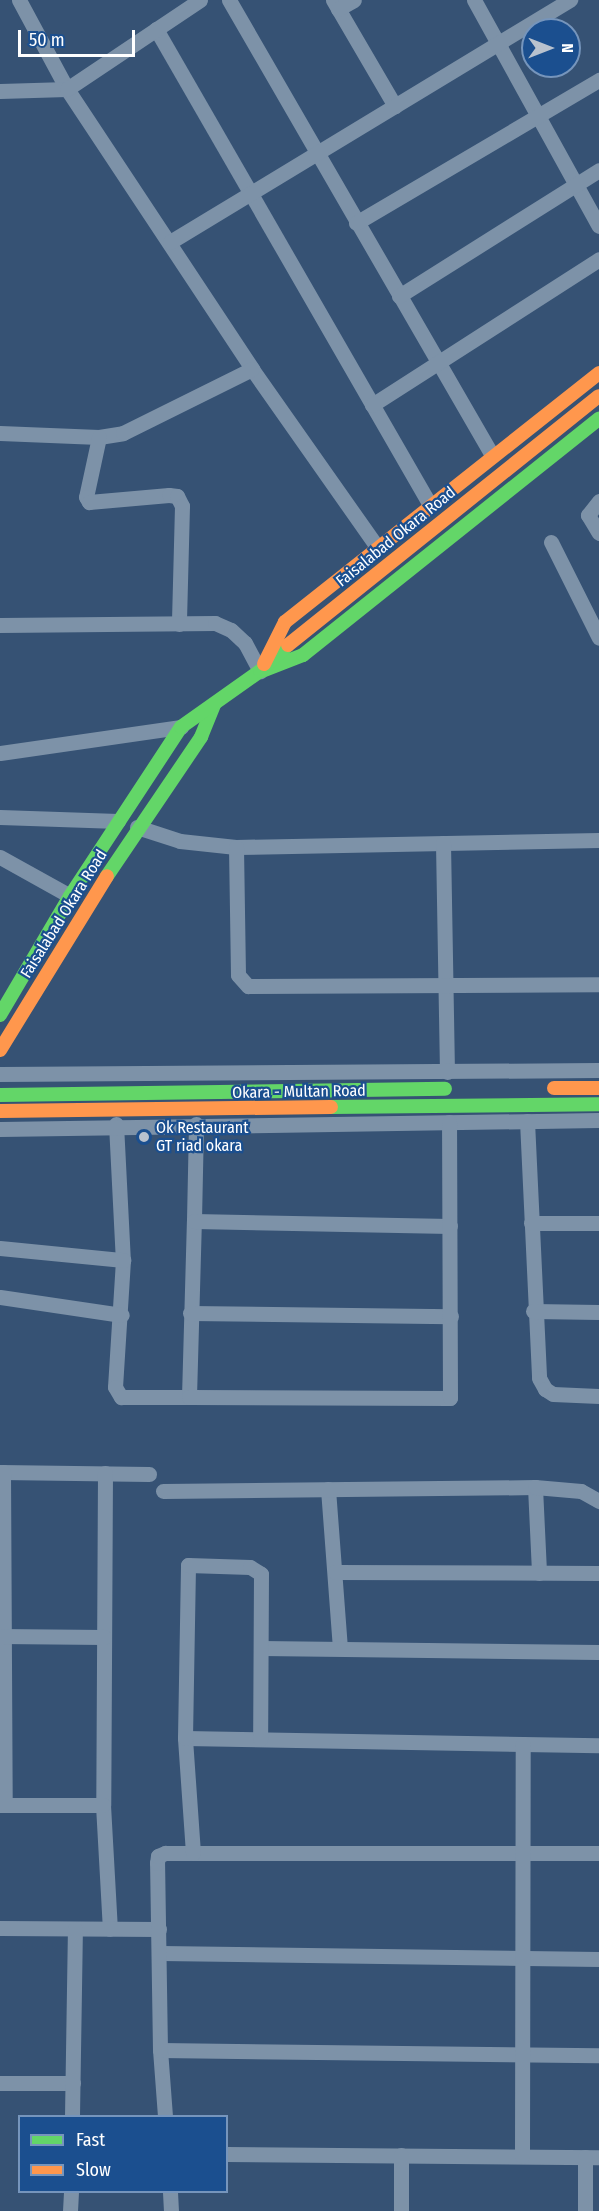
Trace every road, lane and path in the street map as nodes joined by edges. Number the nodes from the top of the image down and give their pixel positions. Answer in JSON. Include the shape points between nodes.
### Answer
{"nodes":[{"id":1,"x":19,"y":0,"type":"edge"},
{"id":2,"x":200,"y":0,"type":"edge"},
{"id":3,"x":229,"y":0,"type":"edge"},
{"id":4,"x":354,"y":0,"type":"edge"},
{"id":5,"x":474,"y":0,"type":"edge"},
{"id":6,"x":565,"y":1,"type":"edge"},
{"id":7,"x":335,"y":5,"type":"edge"},
{"id":8,"x":156,"y":28,"type":"junction"},
{"id":9,"x":499,"y":43,"type":"junction"},
{"id":10,"x":599,"y":80,"type":"edge"},
{"id":11,"x":67,"y":89,"type":"junction"},
{"id":12,"x":0,"y":91,"type":"edge"},
{"id":13,"x":395,"y":106,"type":"junction"},
{"id":14,"x":539,"y":116,"type":"junction"},
{"id":15,"x":315,"y":154,"type":"junction"},
{"id":16,"x":599,"y":170,"type":"edge"},
{"id":17,"x":576,"y":184,"type":"junction"},
{"id":18,"x":251,"y":193,"type":"junction"},
{"id":19,"x":356,"y":223,"type":"junction"},
{"id":20,"x":599,"y":225,"type":"edge"},
{"id":21,"x":170,"y":242,"type":"junction"},
{"id":22,"x":599,"y":259,"type":"edge"},
{"id":23,"x":399,"y":296,"type":"junction"},
{"id":24,"x":439,"y":364,"type":"junction"},
{"id":25,"x":252,"y":369,"type":"junction"},
{"id":26,"x":599,"y":372,"type":"edge"},
{"id":27,"x":599,"y":396,"type":"edge"},
{"id":28,"x":372,"y":405,"type":"junction"},
{"id":29,"x":599,"y":419,"type":"edge"},
{"id":30,"x":0,"y":433,"type":"edge"},
{"id":31,"x":99,"y":437,"type":"junction"},
{"id":32,"x":492,"y":455,"type":"junction"},
{"id":33,"x":599,"y":501,"type":"edge"},
{"id":34,"x":429,"y":505,"type":"junction"},
{"id":35,"x":599,"y":533,"type":"edge"},
{"id":36,"x":551,"y":542,"type":"dead end"},
{"id":37,"x":378,"y":548,"type":"junction"},
{"id":38,"x":179,"y":624,"type":"junction"},
{"id":39,"x":0,"y":625,"type":"edge"},
{"id":40,"x":599,"y":638,"type":"edge"},
{"id":41,"x":260,"y":671,"type":"junction"},
{"id":42,"x":214,"y":704,"type":"junction"},
{"id":43,"x":181,"y":727,"type":"junction"},
{"id":44,"x":0,"y":753,"type":"edge"},
{"id":45,"x":0,"y":817,"type":"edge"},
{"id":46,"x":118,"y":821,"type":"junction"},
{"id":47,"x":137,"y":827,"type":"junction"},
{"id":48,"x":599,"y":840,"type":"edge"},
{"id":49,"x":442,"y":843,"type":"junction"},
{"id":50,"x":236,"y":847,"type":"junction"},
{"id":51,"x":0,"y":857,"type":"edge"},
{"id":52,"x":70,"y":896,"type":"junction"},
{"id":53,"x":599,"y":984,"type":"edge"},
{"id":54,"x":445,"y":985,"type":"junction"},
{"id":55,"x":0,"y":1015,"type":"edge"},
{"id":56,"x":0,"y":1050,"type":"edge"},
{"id":57,"x":599,"y":1070,"type":"edge"},
{"id":58,"x":447,"y":1072,"type":"junction"},
{"id":59,"x":0,"y":1074,"type":"edge"},
{"id":60,"x":543,"y":1088,"type":"dead end"},
{"id":61,"x":599,"y":1088,"type":"edge"},
{"id":62,"x":464,"y":1089,"type":"dead end"},
{"id":63,"x":0,"y":1095,"type":"edge"},
{"id":64,"x":599,"y":1104,"type":"edge"},
{"id":65,"x":0,"y":1111,"type":"edge"},
{"id":66,"x":599,"y":1120,"type":"edge"},
{"id":67,"x":526,"y":1121,"type":"junction"},
{"id":68,"x":448,"y":1122,"type":"junction"},
{"id":69,"x":116,"y":1124,"type":"junction"},
{"id":70,"x":196,"y":1124,"type":"junction"},
{"id":71,"x":0,"y":1129,"type":"edge"},
{"id":72,"x":194,"y":1221,"type":"junction"},
{"id":73,"x":531,"y":1223,"type":"junction"},
{"id":74,"x":599,"y":1223,"type":"edge"},
{"id":75,"x":450,"y":1226,"type":"junction"},
{"id":76,"x":0,"y":1248,"type":"edge"},
{"id":77,"x":123,"y":1260,"type":"junction"},
{"id":78,"x":0,"y":1297,"type":"edge"},
{"id":79,"x":533,"y":1311,"type":"junction"},
{"id":80,"x":599,"y":1312,"type":"edge"},
{"id":81,"x":190,"y":1313,"type":"junction"},
{"id":82,"x":122,"y":1315,"type":"junction"},
{"id":83,"x":451,"y":1316,"type":"junction"},
{"id":84,"x":599,"y":1396,"type":"edge"},
{"id":85,"x":189,"y":1397,"type":"junction"},
{"id":86,"x":2,"y":1472,"type":"edge"},
{"id":87,"x":105,"y":1473,"type":"junction"},
{"id":88,"x":149,"y":1474,"type":"dead end"},
{"id":89,"x":535,"y":1487,"type":"junction"},
{"id":90,"x":328,"y":1489,"type":"junction"},
{"id":91,"x":164,"y":1491,"type":"dead end"},
{"id":92,"x":599,"y":1501,"type":"edge"},
{"id":93,"x":335,"y":1572,"type":"junction"},
{"id":94,"x":539,"y":1573,"type":"junction"},
{"id":95,"x":599,"y":1573,"type":"edge"},
{"id":96,"x":2,"y":1636,"type":"edge"},
{"id":97,"x":104,"y":1637,"type":"junction"},
{"id":98,"x":261,"y":1648,"type":"junction"},
{"id":99,"x":340,"y":1648,"type":"junction"},
{"id":100,"x":599,"y":1652,"type":"edge"},
{"id":101,"x":185,"y":1738,"type":"junction"},
{"id":102,"x":260,"y":1739,"type":"junction"},
{"id":103,"x":523,"y":1744,"type":"junction"},
{"id":104,"x":599,"y":1745,"type":"edge"},
{"id":105,"x":2,"y":1805,"type":"edge"},
{"id":106,"x":103,"y":1805,"type":"junction"},
{"id":107,"x":193,"y":1853,"type":"junction"},
{"id":108,"x":523,"y":1853,"type":"junction"},
{"id":109,"x":599,"y":1853,"type":"edge"},
{"id":110,"x":0,"y":1928,"type":"edge"},
{"id":111,"x":75,"y":1929,"type":"junction"},
{"id":112,"x":110,"y":1929,"type":"junction"},
{"id":113,"x":159,"y":1929,"type":"junction"},
{"id":114,"x":161,"y":1953,"type":"junction"},
{"id":115,"x":521,"y":1958,"type":"junction"},
{"id":116,"x":599,"y":1959,"type":"edge"},
{"id":117,"x":160,"y":2050,"type":"junction"},
{"id":118,"x":521,"y":2054,"type":"junction"},
{"id":119,"x":599,"y":2055,"type":"edge"},
{"id":120,"x":0,"y":2083,"type":"edge"},
{"id":121,"x":73,"y":2083,"type":"junction"},
{"id":122,"x":72,"y":2115,"type":"edge"},
{"id":123,"x":165,"y":2115,"type":"edge"},
{"id":124,"x":228,"y":2154,"type":"edge"},
{"id":125,"x":401,"y":2155,"type":"junction"},
{"id":126,"x":522,"y":2156,"type":"junction"},
{"id":127,"x":592,"y":2157,"type":"edge"},
{"id":128,"x":71,"y":2193,"type":"edge"},
{"id":129,"x":170,"y":2193,"type":"edge"},
{"id":130,"x":70,"y":2211,"type":"edge"},
{"id":131,"x":171,"y":2211,"type":"edge"},
{"id":132,"x":401,"y":2211,"type":"edge"},
{"id":133,"x":585,"y":2211,"type":"edge"}],
"edges":[{"from":1,"to":11,"type":"street"},
{"from":2,"to":8,"type":"street"},
{"from":3,"to":15,"type":"street"},
{"from":4,"to":7,"type":"street"},
{"from":5,"to":9,"type":"street"},
{"from":6,"to":9,"type":"street"},
{"from":7,"to":13,"type":"street"},
{"from":8,"to":11,"type":"street"},
{"from":8,"to":18,"type":"street"},
{"from":9,"to":13,"type":"street"},
{"from":9,"to":14,"type":"street"},
{"from":10,"to":14,"type":"street"},
{"from":11,"to":12,"type":"street"},
{"from":11,"to":21,"type":"street"},
{"from":13,"to":15,"type":"street"},
{"from":14,"to":17,"type":"street"},
{"from":14,"to":19,"type":"street"},
{"from":15,"to":18,"type":"street"},
{"from":15,"to":19,"type":"street"},
{"from":16,"to":17,"type":"street"},
{"from":17,"to":20,"type":"street"},
{"from":17,"to":23,"type":"street"},
{"from":18,"to":21,"type":"street"},
{"from":18,"to":28,"type":"street"},
{"from":19,"to":23,"type":"street"},
{"from":21,"to":25,"type":"street"},
{"from":22,"to":24,"type":"street"},
{"from":23,"to":24,"type":"street"},
{"from":24,"to":28,"type":"street"},
{"from":24,"to":32,"type":"street"},
{"from":25,"to":31,"type":"street","via":[[123,433]]},
{"from":25,"to":37,"type":"street"},
{"from":26,"to":32,"type":"main road"},
{"from":27,"to":41,"type":"main road","name":"Faisalabad Okara Road","via":[[298,635]]},
{"from":28,"to":34,"type":"street"},
{"from":29,"to":41,"type":"main road","via":[[303,655]]},
{"from":30,"to":31,"type":"street"},
{"from":31,"to":38,"type":"street","via":[[86,497],[89,502],[170,495],[177,496],[182,506]]},
{"from":32,"to":34,"type":"main road"},
{"from":33,"to":35,"type":"street","via":[[588,515]]},
{"from":34,"to":37,"type":"main road"},
{"from":36,"to":40,"type":"street"},
{"from":37,"to":41,"type":"main road","via":[[285,622]]},
{"from":38,"to":39,"type":"street"},
{"from":38,"to":41,"type":"street","via":[[215,623],[231,630],[245,643]]},
{"from":41,"to":42,"type":"main road","name":"Faisalabad Okara Road"},
{"from":42,"to":43,"type":"main road","name":"Faisalabad Okara Road"},
{"from":42,"to":47,"type":"main road","name":"Faisalabad Okara Road","via":[[201,737]]},
{"from":43,"to":44,"type":"street"},
{"from":43,"to":46,"type":"main road","name":"Faisalabad Okara Road"},
{"from":45,"to":46,"type":"street"},
{"from":46,"to":52,"type":"main road","name":"Faisalabad Okara Road"},
{"from":47,"to":50,"type":"street","via":[[180,841]]},
{"from":47,"to":56,"type":"main road","name":"Faisalabad Okara Road"},
{"from":48,"to":49,"type":"street"},
{"from":49,"to":50,"type":"street"},
{"from":49,"to":54,"type":"street"},
{"from":50,"to":54,"type":"street","via":[[241,982],[248,986]]},
{"from":51,"to":52,"type":"street"},
{"from":52,"to":55,"type":"main road","name":"Faisalabad Okara Road"},
{"from":53,"to":54,"type":"street"},
{"from":54,"to":58,"type":"street"},
{"from":57,"to":58,"type":"street"},
{"from":58,"to":59,"type":"street"},
{"from":60,"to":61,"type":"main road"},
{"from":62,"to":63,"type":"main road","name":"Okara - Multan Road"},
{"from":64,"to":65,"type":"main road","name":"Okara - Multan Road"},
{"from":66,"to":67,"type":"street"},
{"from":67,"to":68,"type":"street"},
{"from":67,"to":73,"type":"street"},
{"from":68,"to":70,"type":"street"},
{"from":68,"to":75,"type":"street"},
{"from":69,"to":70,"type":"street"},
{"from":69,"to":71,"type":"street"},
{"from":69,"to":77,"type":"street"},
{"from":70,"to":72,"type":"street"},
{"from":72,"to":75,"type":"street"},
{"from":72,"to":81,"type":"street"},
{"from":73,"to":74,"type":"street"},
{"from":73,"to":79,"type":"street"},
{"from":75,"to":83,"type":"street"},
{"from":76,"to":77,"type":"street"},
{"from":77,"to":82,"type":"street"},
{"from":78,"to":82,"type":"street"},
{"from":79,"to":80,"type":"street"},
{"from":79,"to":84,"type":"street","via":[[539,1378],[545,1389],[553,1394]]},
{"from":81,"to":83,"type":"street"},
{"from":81,"to":85,"type":"street"},
{"from":82,"to":85,"type":"street","via":[[116,1392],[121,1397]]},
{"from":83,"to":85,"type":"street","via":[[452,1393],[446,1400]]},
{"from":86,"to":87,"type":"street"},
{"from":86,"to":96,"type":"street"},
{"from":87,"to":88,"type":"street"},
{"from":87,"to":97,"type":"street"},
{"from":89,"to":90,"type":"street"},
{"from":89,"to":92,"type":"street","via":[[581,1491]]},
{"from":89,"to":94,"type":"street"},
{"from":90,"to":91,"type":"street"},
{"from":90,"to":93,"type":"street"},
{"from":93,"to":94,"type":"street"},
{"from":93,"to":99,"type":"street"},
{"from":94,"to":95,"type":"street"},
{"from":96,"to":97,"type":"street"},
{"from":96,"to":105,"type":"street"},
{"from":97,"to":106,"type":"street"},
{"from":98,"to":99,"type":"street"},
{"from":98,"to":101,"type":"street","via":[[261,1574],[257,1569],[188,1565]]},
{"from":98,"to":102,"type":"street"},
{"from":99,"to":100,"type":"street"},
{"from":101,"to":102,"type":"street"},
{"from":101,"to":107,"type":"street"},
{"from":102,"to":103,"type":"street"},
{"from":103,"to":104,"type":"street"},
{"from":103,"to":108,"type":"street"},
{"from":105,"to":106,"type":"street"},
{"from":106,"to":112,"type":"street"},
{"from":107,"to":108,"type":"street"},
{"from":107,"to":113,"type":"street","via":[[158,1856]]},
{"from":108,"to":109,"type":"street"},
{"from":108,"to":115,"type":"street"},
{"from":110,"to":111,"type":"street"},
{"from":111,"to":112,"type":"street"},
{"from":111,"to":121,"type":"street"},
{"from":112,"to":113,"type":"street"},
{"from":113,"to":114,"type":"street"},
{"from":114,"to":115,"type":"street"},
{"from":114,"to":117,"type":"street"},
{"from":115,"to":116,"type":"street"},
{"from":115,"to":118,"type":"street"},
{"from":117,"to":118,"type":"street"},
{"from":117,"to":123,"type":"street"},
{"from":118,"to":119,"type":"street"},
{"from":118,"to":126,"type":"street"},
{"from":120,"to":121,"type":"street"},
{"from":121,"to":122,"type":"street"},
{"from":124,"to":125,"type":"street"},
{"from":125,"to":126,"type":"street"},
{"from":125,"to":132,"type":"street"},
{"from":126,"to":127,"type":"street"},
{"from":127,"to":133,"type":"street"},
{"from":128,"to":130,"type":"street"},
{"from":129,"to":131,"type":"street"}]}
